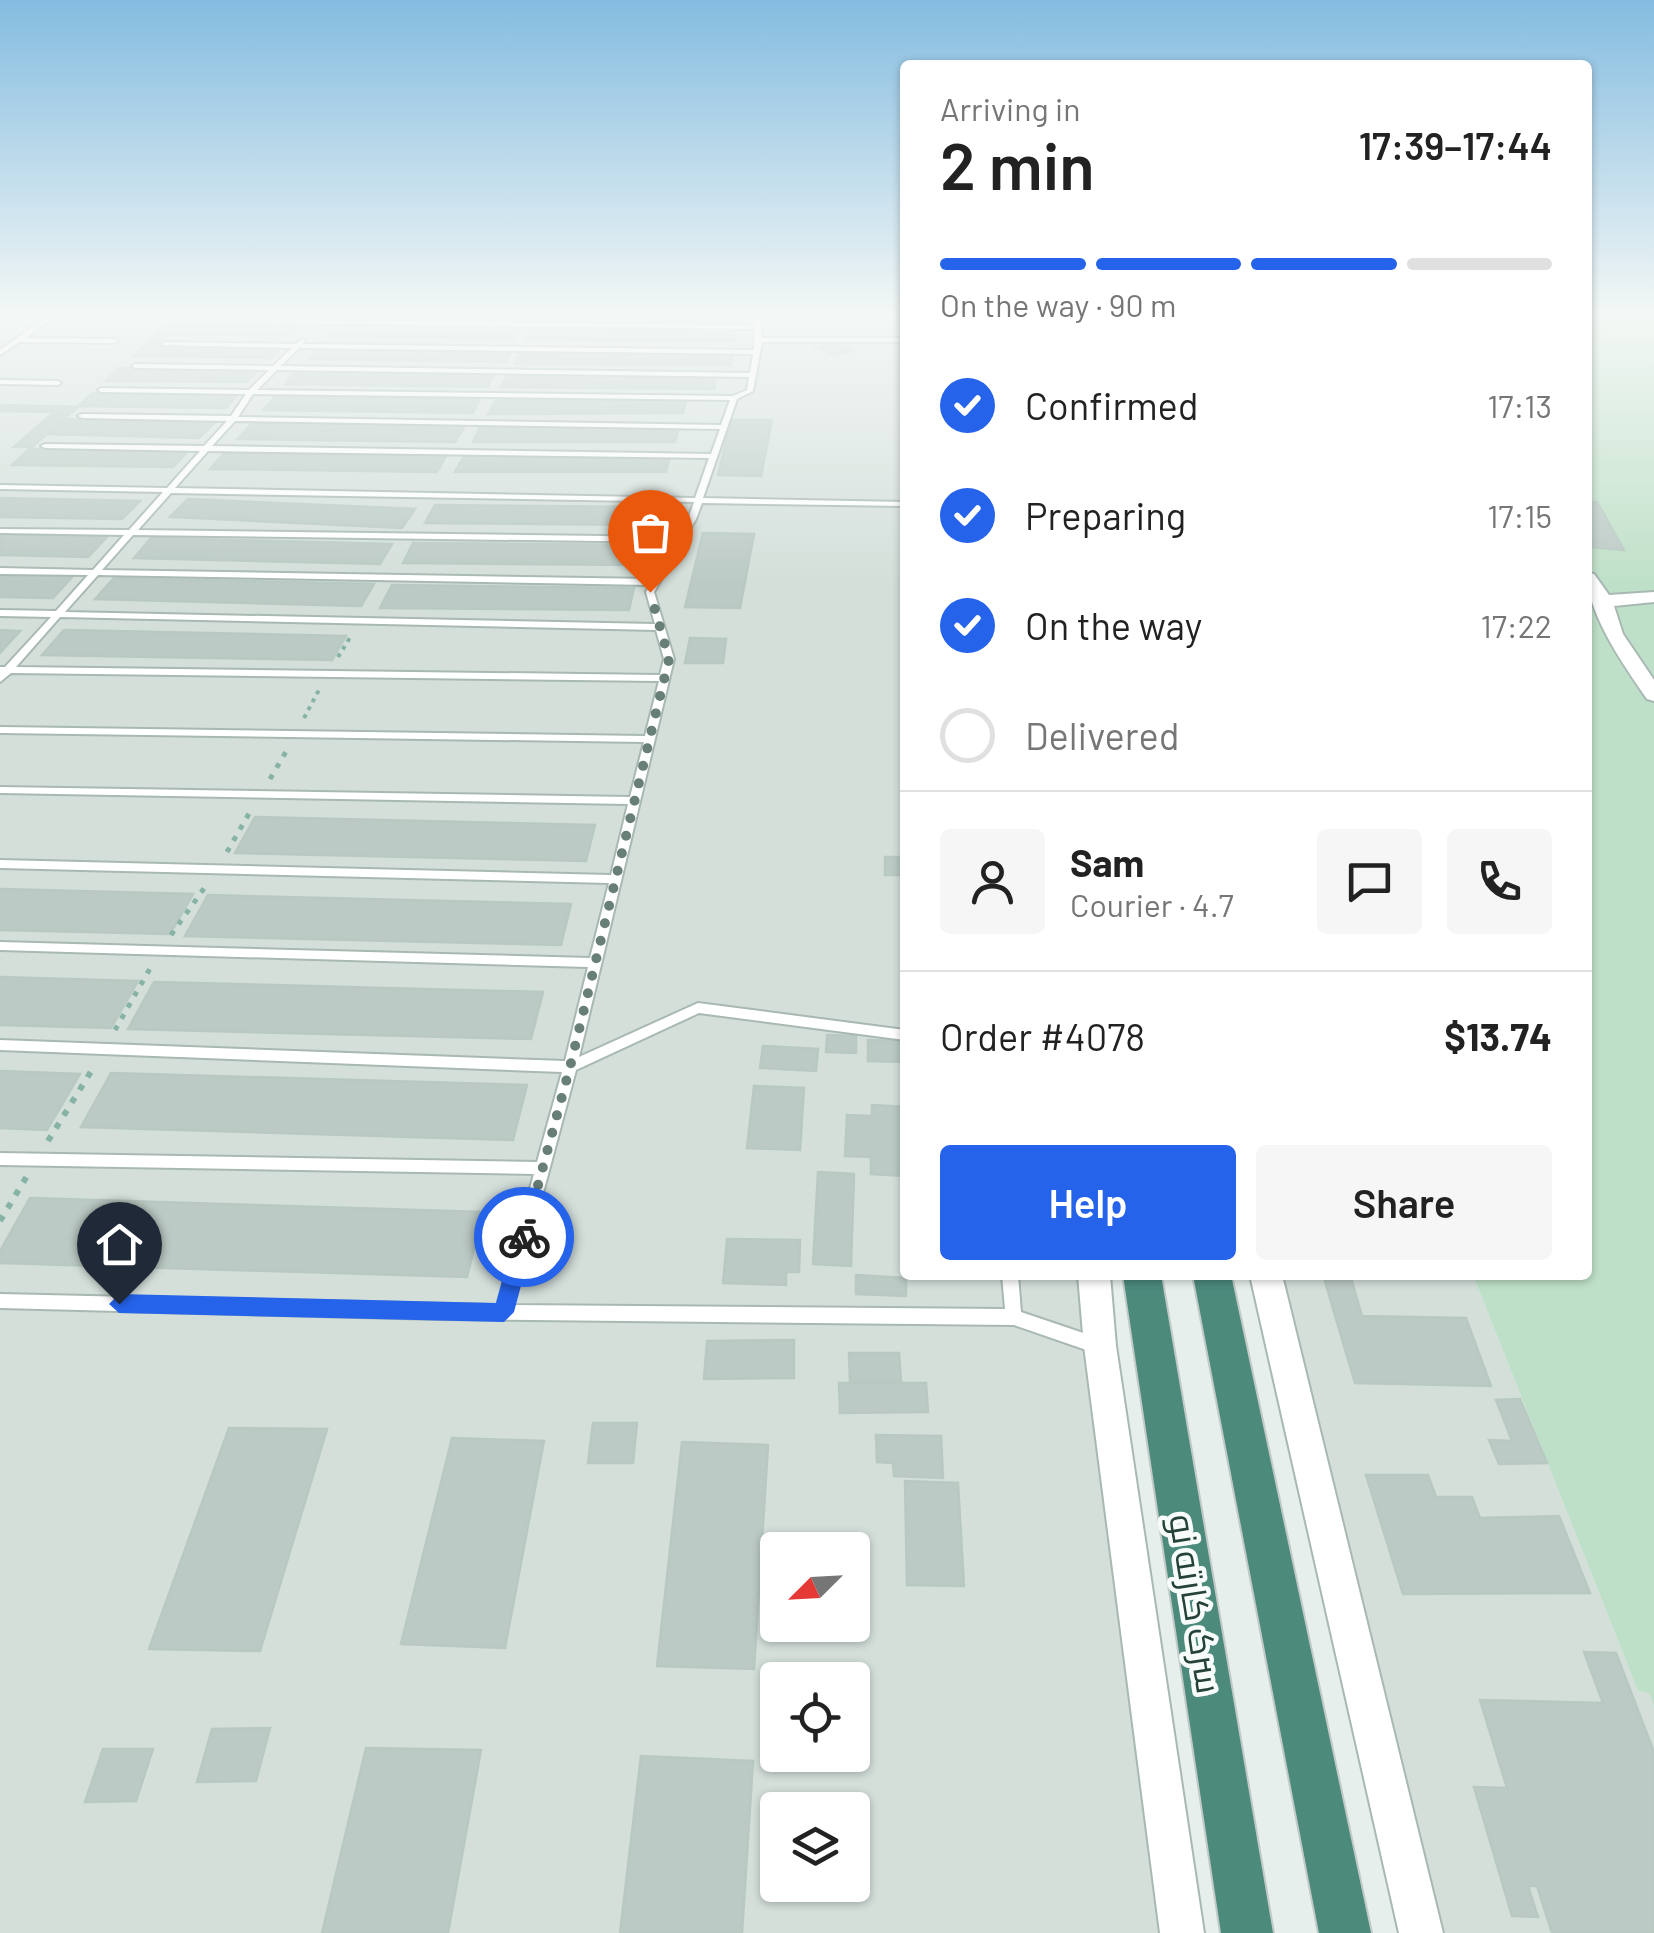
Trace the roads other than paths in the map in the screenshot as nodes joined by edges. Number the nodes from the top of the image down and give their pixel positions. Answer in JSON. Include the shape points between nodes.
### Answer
{"nodes":[{"id":1,"x":243,"y":403,"type":"edge"},
{"id":2,"x":732,"y":403,"type":"edge"},
{"id":3,"x":82,"y":416,"type":"dead end"},
{"id":4,"x":230,"y":421,"type":"junction"},
{"id":5,"x":722,"y":426,"type":"junction"},
{"id":6,"x":45,"y":446,"type":"dead end"},
{"id":7,"x":206,"y":448,"type":"junction"},
{"id":8,"x":712,"y":456,"type":"junction"},
{"id":9,"x":0,"y":487,"type":"edge"},
{"id":10,"x":169,"y":490,"type":"junction"},
{"id":11,"x":698,"y":499,"type":"junction"},
{"id":12,"x":900,"y":504,"type":"edge"},
{"id":13,"x":0,"y":531,"type":"edge"},
{"id":14,"x":131,"y":532,"type":"junction"},
{"id":15,"x":680,"y":540,"type":"junction"},
{"id":16,"x":0,"y":570,"type":"edge"},
{"id":17,"x":95,"y":572,"type":"junction"},
{"id":18,"x":656,"y":582,"type":"junction"},
{"id":19,"x":1592,"y":584,"type":"edge"},
{"id":20,"x":1654,"y":597,"type":"edge"},
{"id":21,"x":1604,"y":601,"type":"junction"},
{"id":22,"x":0,"y":613,"type":"edge"},
{"id":23,"x":58,"y":613,"type":"junction"},
{"id":24,"x":660,"y":627,"type":"junction"},
{"id":25,"x":3,"y":673,"type":"edge"},
{"id":26,"x":664,"y":678,"type":"junction"},
{"id":27,"x":1654,"y":695,"type":"edge"},
{"id":28,"x":0,"y":730,"type":"edge"},
{"id":29,"x":650,"y":739,"type":"junction"},
{"id":30,"x":0,"y":790,"type":"edge"},
{"id":31,"x":635,"y":801,"type":"junction"},
{"id":32,"x":0,"y":864,"type":"edge"},
{"id":33,"x":616,"y":880,"type":"junction"},
{"id":34,"x":0,"y":946,"type":"edge"},
{"id":35,"x":596,"y":963,"type":"junction"},
{"id":36,"x":900,"y":1035,"type":"edge"},
{"id":37,"x":0,"y":1045,"type":"edge"},
{"id":38,"x":570,"y":1067,"type":"junction"},
{"id":39,"x":0,"y":1158,"type":"edge"},
{"id":40,"x":542,"y":1168,"type":"junction"},
{"id":41,"x":1010,"y":1280,"type":"edge"},
{"id":42,"x":1094,"y":1280,"type":"edge"},
{"id":43,"x":1143,"y":1280,"type":"edge"},
{"id":44,"x":1213,"y":1280,"type":"edge"},
{"id":45,"x":1267,"y":1280,"type":"edge"},
{"id":46,"x":0,"y":1301,"type":"edge"},
{"id":47,"x":504,"y":1312,"type":"junction"},
{"id":48,"x":1014,"y":1318,"type":"junction"},
{"id":49,"x":1100,"y":1346,"type":"junction"},
{"id":50,"x":1182,"y":1933,"type":"edge"},
{"id":51,"x":1247,"y":1933,"type":"edge"},
{"id":52,"x":1345,"y":1933,"type":"edge"},
{"id":53,"x":1421,"y":1933,"type":"edge"}],
"edges":[{"from":1,"to":4,"type":"lane"},
{"from":2,"to":5,"type":"lane"},
{"from":3,"to":4,"type":"lane"},
{"from":4,"to":5,"type":"lane"},
{"from":4,"to":7,"type":"lane"},
{"from":5,"to":8,"type":"lane"},
{"from":6,"to":7,"type":"lane"},
{"from":7,"to":8,"type":"lane"},
{"from":7,"to":10,"type":"lane"},
{"from":8,"to":11,"type":"lane"},
{"from":9,"to":10,"type":"lane"},
{"from":10,"to":11,"type":"lane"},
{"from":10,"to":14,"type":"lane"},
{"from":11,"to":12,"type":"lane"},
{"from":11,"to":15,"type":"lane"},
{"from":13,"to":14,"type":"lane"},
{"from":14,"to":15,"type":"lane"},
{"from":14,"to":17,"type":"lane"},
{"from":15,"to":18,"type":"lane"},
{"from":16,"to":17,"type":"lane"},
{"from":17,"to":18,"type":"lane"},
{"from":17,"to":23,"type":"lane"},
{"from":18,"to":24,"type":"lane","via":[[650,592]]},
{"from":19,"to":21,"type":"street"},
{"from":20,"to":21,"type":"street"},
{"from":21,"to":27,"type":"street","via":[[1614,634]]},
{"from":22,"to":23,"type":"lane"},
{"from":23,"to":24,"type":"lane"},
{"from":23,"to":25,"type":"lane"},
{"from":24,"to":26,"type":"lane","via":[[669,659]]},
{"from":25,"to":26,"type":"lane"},
{"from":26,"to":29,"type":"lane"},
{"from":28,"to":29,"type":"lane"},
{"from":29,"to":31,"type":"lane"},
{"from":30,"to":31,"type":"lane"},
{"from":31,"to":33,"type":"lane"},
{"from":32,"to":33,"type":"lane"},
{"from":33,"to":35,"type":"lane"},
{"from":34,"to":35,"type":"lane"},
{"from":35,"to":38,"type":"lane"},
{"from":36,"to":38,"type":"lane","via":[[698,1008]]},
{"from":37,"to":38,"type":"lane"},
{"from":38,"to":40,"type":"lane"},
{"from":39,"to":40,"type":"lane"},
{"from":40,"to":47,"type":"lane"},
{"from":41,"to":48,"type":"lane"},
{"from":42,"to":49,"type":"street"},
{"from":43,"to":51,"type":"highway","name":"سرک کارته نو"},
{"from":44,"to":52,"type":"highway"},
{"from":45,"to":53,"type":"street"},
{"from":46,"to":47,"type":"lane"},
{"from":47,"to":48,"type":"lane"},
{"from":48,"to":49,"type":"lane"},
{"from":49,"to":50,"type":"street"}]}
